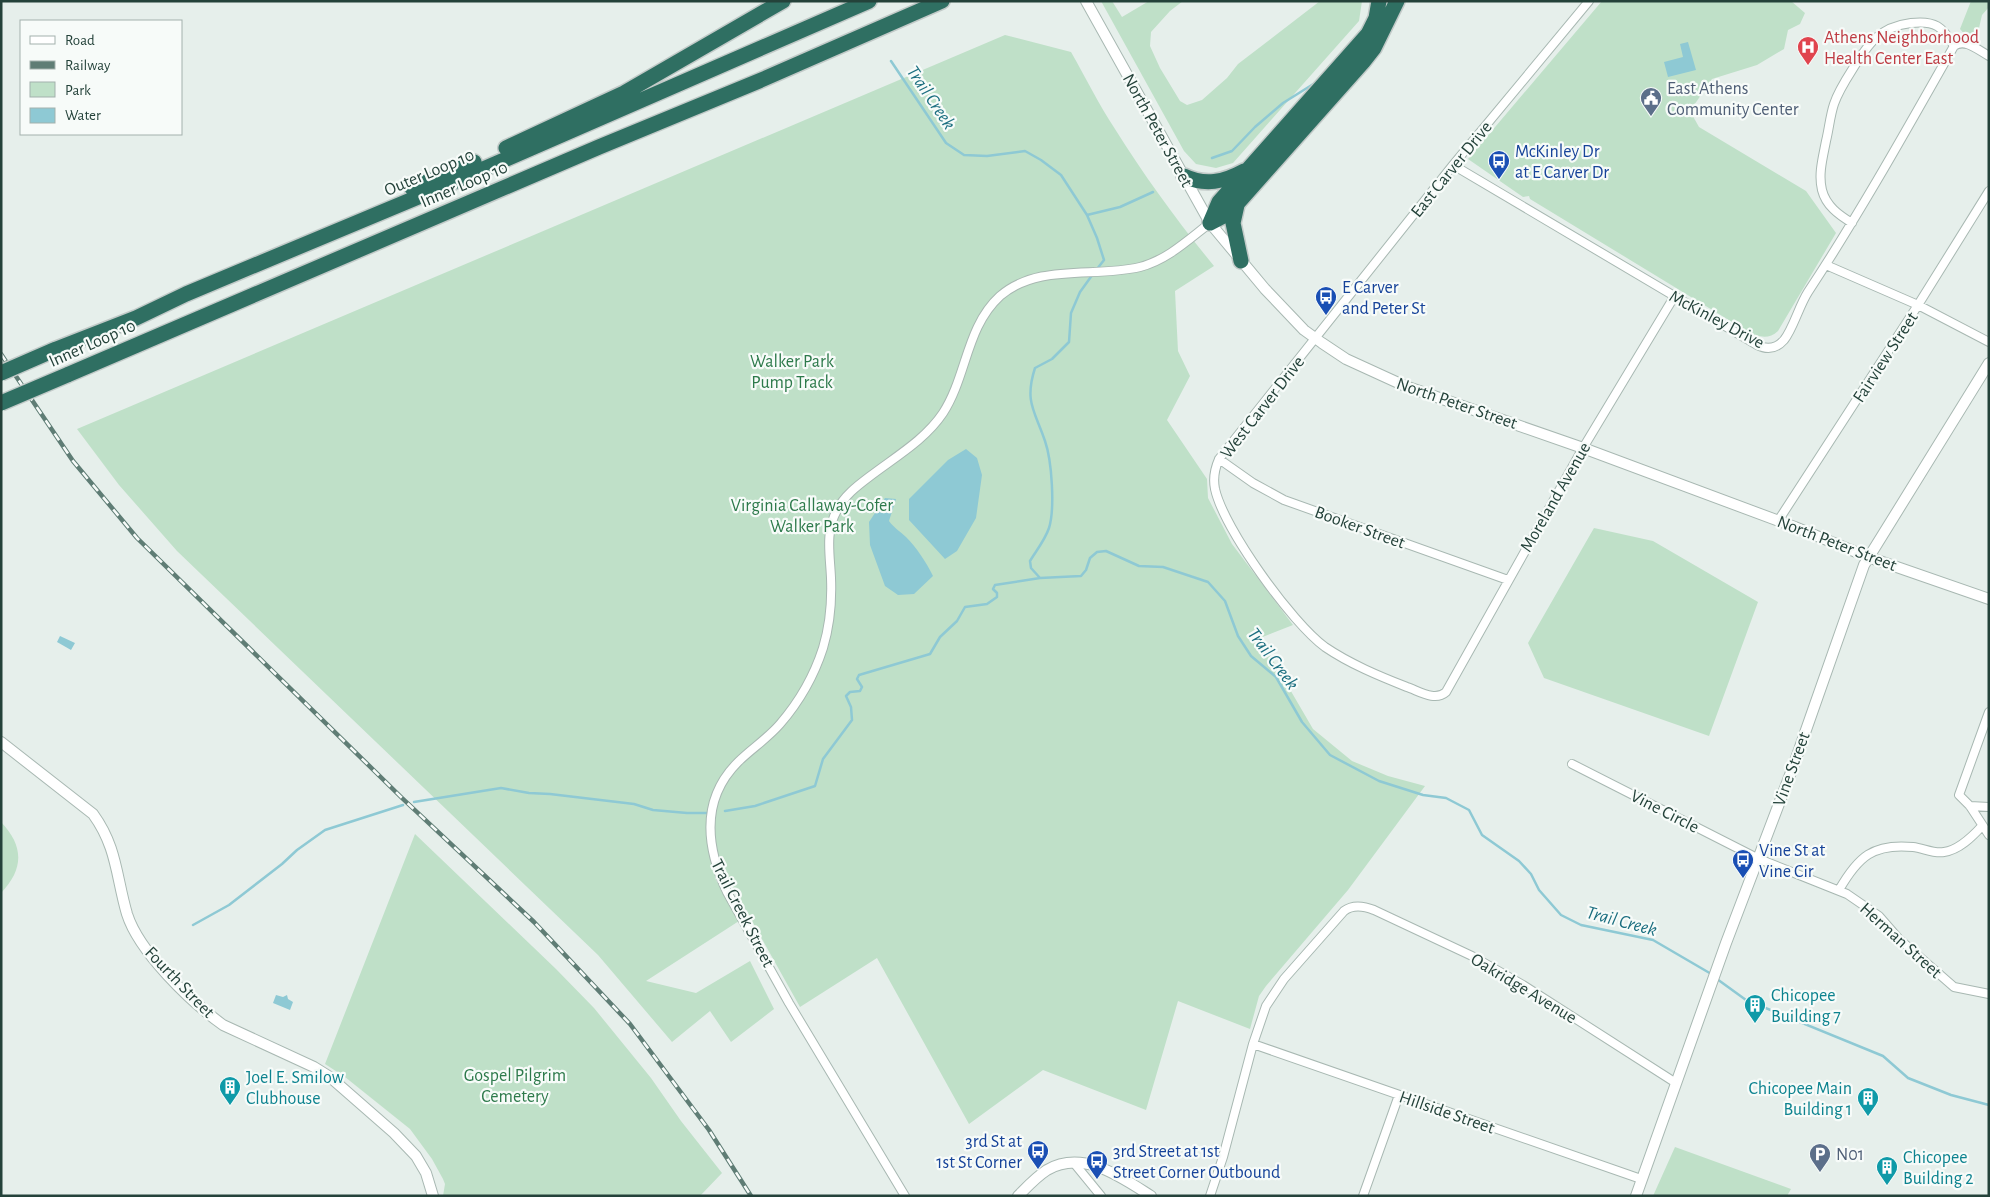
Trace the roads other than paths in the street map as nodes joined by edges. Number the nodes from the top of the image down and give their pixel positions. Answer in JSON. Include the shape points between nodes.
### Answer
{"nodes":[{"id":1,"x":782,"y":1,"type":"edge"},
{"id":2,"x":869,"y":1,"type":"edge"},
{"id":3,"x":942,"y":1,"type":"edge"},
{"id":4,"x":1086,"y":1,"type":"edge"},
{"id":5,"x":1379,"y":1,"type":"edge"},
{"id":6,"x":1397,"y":1,"type":"edge"},
{"id":7,"x":1589,"y":1,"type":"edge"},
{"id":8,"x":1954,"y":46,"type":"junction"},
{"id":9,"x":1989,"y":56,"type":"edge"},
{"id":10,"x":1453,"y":165,"type":"junction"},
{"id":11,"x":1250,"y":168,"type":"junction"},
{"id":12,"x":1184,"y":176,"type":"junction"},
{"id":13,"x":1989,"y":191,"type":"edge"},
{"id":14,"x":1237,"y":205,"type":"junction"},
{"id":15,"x":374,"y":215,"type":"junction"},
{"id":16,"x":1210,"y":223,"type":"junction"},
{"id":17,"x":1852,"y":223,"type":"junction"},
{"id":18,"x":1241,"y":260,"type":"junction"},
{"id":19,"x":1826,"y":264,"type":"junction"},
{"id":20,"x":1674,"y":296,"type":"junction"},
{"id":21,"x":1918,"y":305,"type":"junction"},
{"id":22,"x":1316,"y":339,"type":"junction"},
{"id":23,"x":1989,"y":342,"type":"edge"},
{"id":24,"x":1989,"y":363,"type":"edge"},
{"id":25,"x":1,"y":373,"type":"edge"},
{"id":26,"x":1,"y":403,"type":"edge"},
{"id":27,"x":1583,"y":448,"type":"junction"},
{"id":28,"x":1219,"y":459,"type":"junction"},
{"id":29,"x":1778,"y":521,"type":"junction"},
{"id":30,"x":1868,"y":557,"type":"junction"},
{"id":31,"x":1508,"y":580,"type":"junction"},
{"id":32,"x":1989,"y":599,"type":"edge"},
{"id":33,"x":1439,"y":697,"type":"joint"},
{"id":34,"x":1989,"y":712,"type":"edge"},
{"id":35,"x":1,"y":742,"type":"edge"},
{"id":36,"x":1572,"y":764,"type":"dead end"},
{"id":37,"x":1970,"y":806,"type":"junction"},
{"id":38,"x":1989,"y":807,"type":"edge"},
{"id":39,"x":1982,"y":826,"type":"junction"},
{"id":40,"x":1989,"y":834,"type":"edge"},
{"id":41,"x":1759,"y":859,"type":"junction"},
{"id":42,"x":1839,"y":890,"type":"junction"},
{"id":43,"x":1989,"y":994,"type":"edge"},
{"id":44,"x":1253,"y":1044,"type":"junction"},
{"id":45,"x":1676,"y":1083,"type":"junction"},
{"id":46,"x":1399,"y":1095,"type":"junction"},
{"id":47,"x":1074,"y":1162,"type":"junction"},
{"id":48,"x":1641,"y":1179,"type":"junction"},
{"id":49,"x":433,"y":1196,"type":"edge"},
{"id":50,"x":905,"y":1196,"type":"edge"},
{"id":51,"x":1018,"y":1196,"type":"edge"},
{"id":52,"x":1101,"y":1196,"type":"edge"},
{"id":53,"x":1151,"y":1196,"type":"edge"},
{"id":54,"x":1210,"y":1196,"type":"edge"},
{"id":55,"x":1364,"y":1196,"type":"edge"},
{"id":56,"x":1636,"y":1196,"type":"edge"}],
"edges":[{"from":1,"to":15,"type":"highway","via":[[624,92],[522,141],[410,189]]},
{"from":2,"to":15,"type":"highway","name":"Outer Loop 10"},
{"from":3,"to":26,"type":"highway","name":"Inner Loop 10","bridge":true,"via":[[759,82],[599,147]]},
{"from":4,"to":12,"type":"street","name":"North Peter Street"},
{"from":5,"to":11,"type":"highway","via":[[1376,18],[1368,34]]},
{"from":6,"to":14,"type":"highway","via":[[1374,48]]},
{"from":7,"to":10,"type":"street","name":"East Carver Drive"},
{"from":8,"to":9,"type":"street","via":[[1962,42]]},
{"from":8,"to":17,"type":"street","name":"McKinley Drive"},
{"from":8,"to":17,"type":"street","via":[[1944,30],[1931,24],[1912,23],[1892,28],[1873,40],[1840,91],[1831,115],[1820,177],[1826,200],[1840,216]]},
{"from":10,"to":20,"type":"street","name":"McKinley Drive"},
{"from":10,"to":22,"type":"street","name":"East Carver Drive"},
{"from":11,"to":12,"type":"highway","via":[[1214,182],[1195,181]]},
{"from":11,"to":16,"type":"highway","via":[[1219,202]]},
{"from":12,"to":16,"type":"street","name":"North Peter Street"},
{"from":13,"to":21,"type":"street","name":"Fairview Street"},
{"from":14,"to":16,"type":"highway"},
{"from":14,"to":18,"type":"highway","via":[[1233,223]]},
{"from":15,"to":25,"type":"highway","name":"Outer Loop 10","bridge":true},
{"from":16,"to":18,"type":"street","name":"North Peter Street"},
{"from":16,"to":50,"type":"street","name":"Trail Creek Street","via":[[1166,257],[1122,270],[1040,277],[1000,296],[986,312],[976,328],[961,376],[943,412],[914,444],[853,489],[837,510],[828,546],[830,613],[818,664],[796,705],[729,772],[717,796],[710,834],[719,874],[789,1003]]},
{"from":17,"to":19,"type":"street","name":"McKinley Drive"},
{"from":18,"to":22,"type":"street","name":"North Peter Street","via":[[1283,309]]},
{"from":19,"to":20,"type":"street","name":"McKinley Drive","via":[[1801,302],[1785,338],[1777,346],[1769,348],[1757,345]]},
{"from":19,"to":21,"type":"street"},
{"from":20,"to":27,"type":"street","name":"Moreland Avenue"},
{"from":21,"to":23,"type":"street"},
{"from":21,"to":29,"type":"street","name":"Fairview Street"},
{"from":22,"to":27,"type":"street","name":"North Peter Street","via":[[1346,359],[1405,386]]},
{"from":22,"to":28,"type":"street","name":"West Carver Drive"},
{"from":24,"to":30,"type":"street","name":"Vine Street"},
{"from":27,"to":29,"type":"street","name":"North Peter Street"},
{"from":27,"to":31,"type":"street","name":"Moreland Avenue"},
{"from":28,"to":31,"type":"street","name":"Booker Street","via":[[1284,500]]},
{"from":28,"to":33,"type":"street","name":"West Carver Drive","via":[[1214,481],[1224,511],[1254,564],[1302,625],[1325,646],[1346,659],[1383,677]]},
{"from":29,"to":30,"type":"street","name":"North Peter Street"},
{"from":30,"to":32,"type":"street","name":"North Peter Street"},
{"from":30,"to":41,"type":"street","name":"Vine Street"},
{"from":31,"to":33,"type":"street","name":"Moreland Avenue","via":[[1446,692]]},
{"from":34,"to":37,"type":"street","via":[[1959,795]]},
{"from":35,"to":49,"type":"street","name":"Fourth Street","via":[[93,814],[111,846],[133,929],[149,954],[182,989],[223,1025],[330,1077],[416,1156],[426,1173]]},
{"from":36,"to":41,"type":"street","name":"Vine Circle"},
{"from":37,"to":38,"type":"street"},
{"from":37,"to":39,"type":"street"},
{"from":39,"to":40,"type":"street"},
{"from":39,"to":42,"type":"street","via":[[1969,840],[1944,852],[1914,847],[1876,850],[1865,855]]},
{"from":41,"to":42,"type":"street","name":"Herman Street"},
{"from":41,"to":45,"type":"street","name":"Vine Street"},
{"from":42,"to":43,"type":"street","name":"Herman Street","via":[[1879,916],[1899,939],[1954,986]]},
{"from":44,"to":45,"type":"street","name":"Oakridge Avenue","via":[[1266,1006],[1284,979],[1344,911],[1353,906],[1366,907],[1472,956]]},
{"from":44,"to":46,"type":"street","name":"Hillside Street"},
{"from":44,"to":54,"type":"street"},
{"from":45,"to":48,"type":"street","name":"Vine Street"},
{"from":46,"to":48,"type":"street","name":"Hillside Street"},
{"from":46,"to":55,"type":"street"},
{"from":47,"to":51,"type":"street","via":[[1047,1170]]},
{"from":47,"to":52,"type":"street"},
{"from":47,"to":53,"type":"street","via":[[1101,1167]]},
{"from":48,"to":56,"type":"street","name":"Vine Street"}]}
